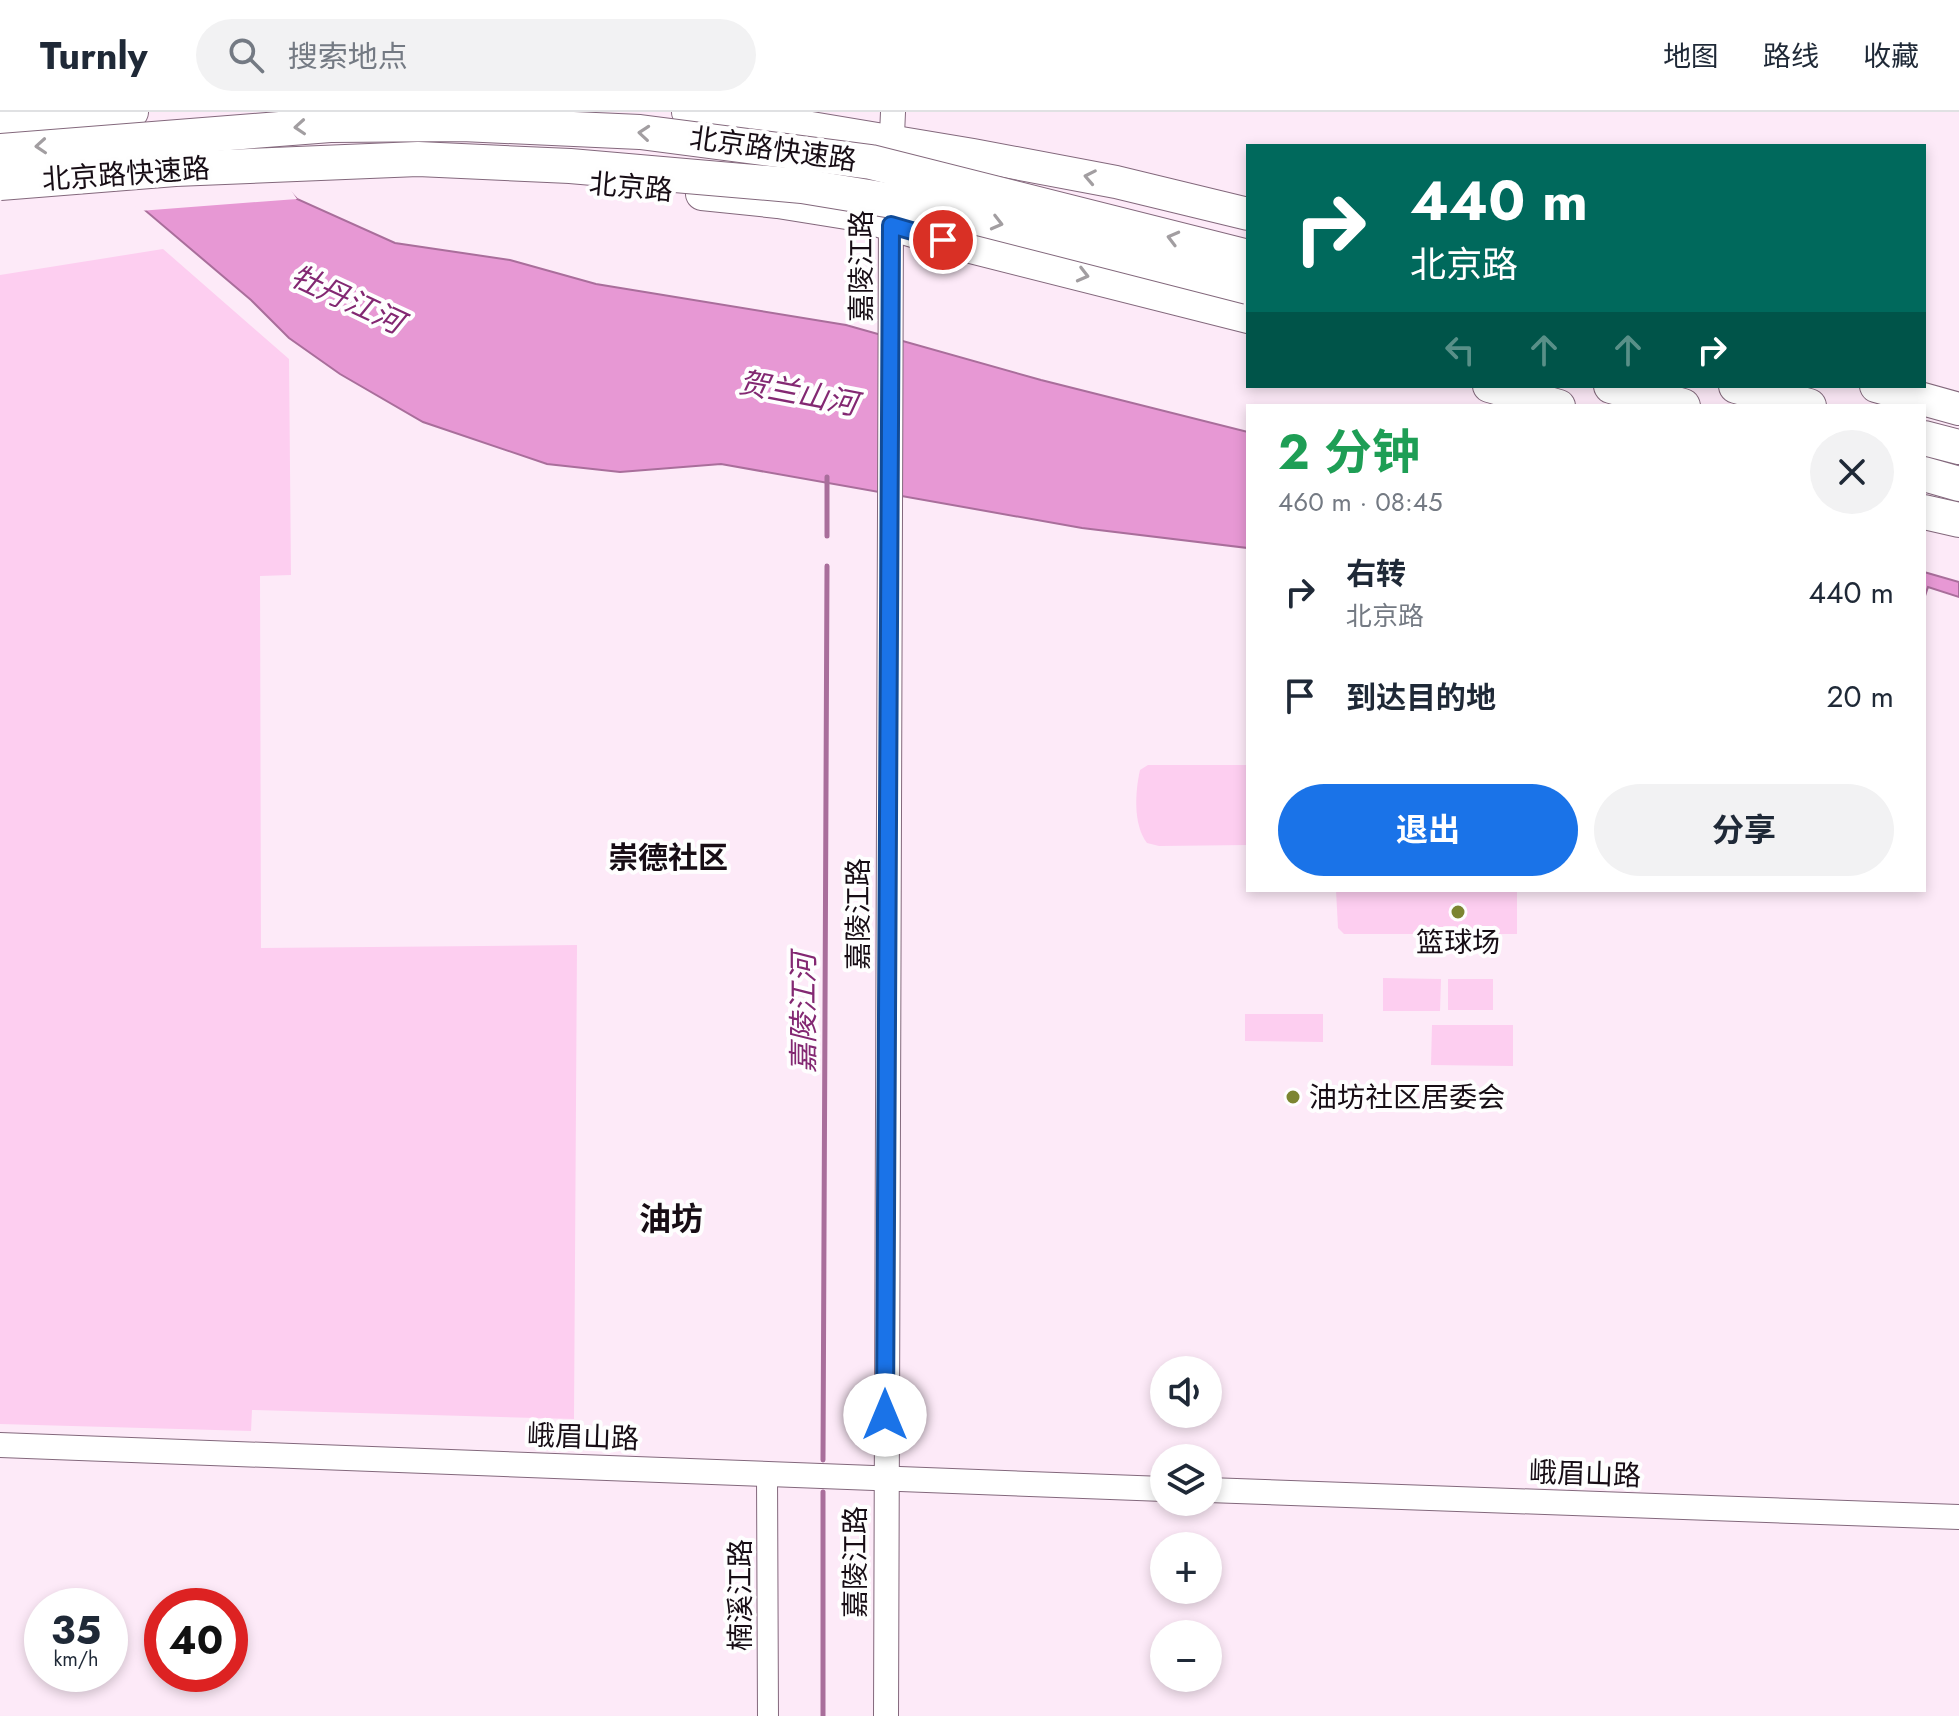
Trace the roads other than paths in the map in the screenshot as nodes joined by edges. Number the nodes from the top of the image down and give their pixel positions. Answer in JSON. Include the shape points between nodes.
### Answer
{"nodes":[{"id":1,"x":132,"y":112,"type":"edge"},
{"id":2,"x":688,"y":112,"type":"edge"},
{"id":3,"x":893,"y":112,"type":"edge"},
{"id":4,"x":0,"y":126,"type":"edge"},
{"id":5,"x":891,"y":144,"type":"junction"},
{"id":6,"x":0,"y":151,"type":"edge"},
{"id":7,"x":0,"y":183,"type":"edge"},
{"id":8,"x":0,"y":193,"type":"edge"},
{"id":9,"x":1246,"y":214,"type":"edge"},
{"id":10,"x":891,"y":225,"type":"junction"},
{"id":11,"x":1246,"y":256,"type":"edge"},
{"id":12,"x":1246,"y":286,"type":"edge"},
{"id":13,"x":1246,"y":316,"type":"edge"},
{"id":14,"x":1496,"y":388,"type":"edge"},
{"id":15,"x":1620,"y":388,"type":"edge"},
{"id":16,"x":1743,"y":388,"type":"edge"},
{"id":17,"x":1883,"y":388,"type":"edge"},
{"id":18,"x":1552,"y":404,"type":"edge"},
{"id":19,"x":1676,"y":404,"type":"edge"},
{"id":20,"x":1802,"y":404,"type":"edge"},
{"id":21,"x":1959,"y":409,"type":"edge"},
{"id":22,"x":1926,"y":439,"type":"edge"},
{"id":23,"x":1959,"y":447,"type":"edge"},
{"id":24,"x":1926,"y":475,"type":"edge"},
{"id":25,"x":1959,"y":484,"type":"edge"},
{"id":26,"x":1926,"y":512,"type":"edge"},
{"id":27,"x":1926,"y":520,"type":"edge"},
{"id":28,"x":1959,"y":520,"type":"edge"},
{"id":29,"x":1959,"y":530,"type":"edge"},
{"id":30,"x":0,"y":1445,"type":"edge"},
{"id":31,"x":767,"y":1474,"type":"junction"},
{"id":32,"x":885,"y":1479,"type":"junction"},
{"id":33,"x":1150,"y":1488,"type":"edge"},
{"id":34,"x":1222,"y":1491,"type":"edge"},
{"id":35,"x":1959,"y":1517,"type":"edge"},
{"id":36,"x":768,"y":1716,"type":"edge"},
{"id":37,"x":886,"y":1716,"type":"edge"}],
"edges":[{"from":1,"to":4,"type":"main road"},
{"from":2,"to":5,"type":"main road"},
{"from":3,"to":5,"type":"street","name":"嘉陵江路"},
{"from":9,"to":5,"type":"main road","one_way":true,"via":[[1116,182]]},
{"from":5,"to":10,"type":"street","name":"嘉陵江路"},
{"from":11,"to":6,"type":"highway","name":"北京路快速路","one_way":true,"bridge":true,"via":[[871,162],[640,132],[330,125]]},
{"from":7,"to":12,"type":"highway","name":"北京路快速路","one_way":true,"bridge":true,"via":[[418,159],[586,167],[802,186],[947,210]]},
{"from":8,"to":10,"type":"main road","name":"北京路","via":[[288,171],[417,171],[778,202]]},
{"from":10,"to":13,"type":"main road","name":"北京路","one_way":true},
{"from":10,"to":32,"type":"street","name":"嘉陵江路"},
{"from":14,"to":18,"type":"main road"},
{"from":15,"to":19,"type":"highway"},
{"from":16,"to":20,"type":"highway"},
{"from":17,"to":21,"type":"main road"},
{"from":22,"to":23,"type":"highway"},
{"from":24,"to":25,"type":"highway"},
{"from":26,"to":28,"type":"highway"},
{"from":27,"to":29,"type":"main road"},
{"from":30,"to":31,"type":"street","name":"峨眉山路"},
{"from":31,"to":32,"type":"street","name":"峨眉山路"},
{"from":31,"to":36,"type":"street","name":"楠溪江路"},
{"from":32,"to":33,"type":"street","name":"峨眉山路"},
{"from":32,"to":37,"type":"street","name":"嘉陵江路"},
{"from":34,"to":35,"type":"street","name":"峨眉山路"}]}
